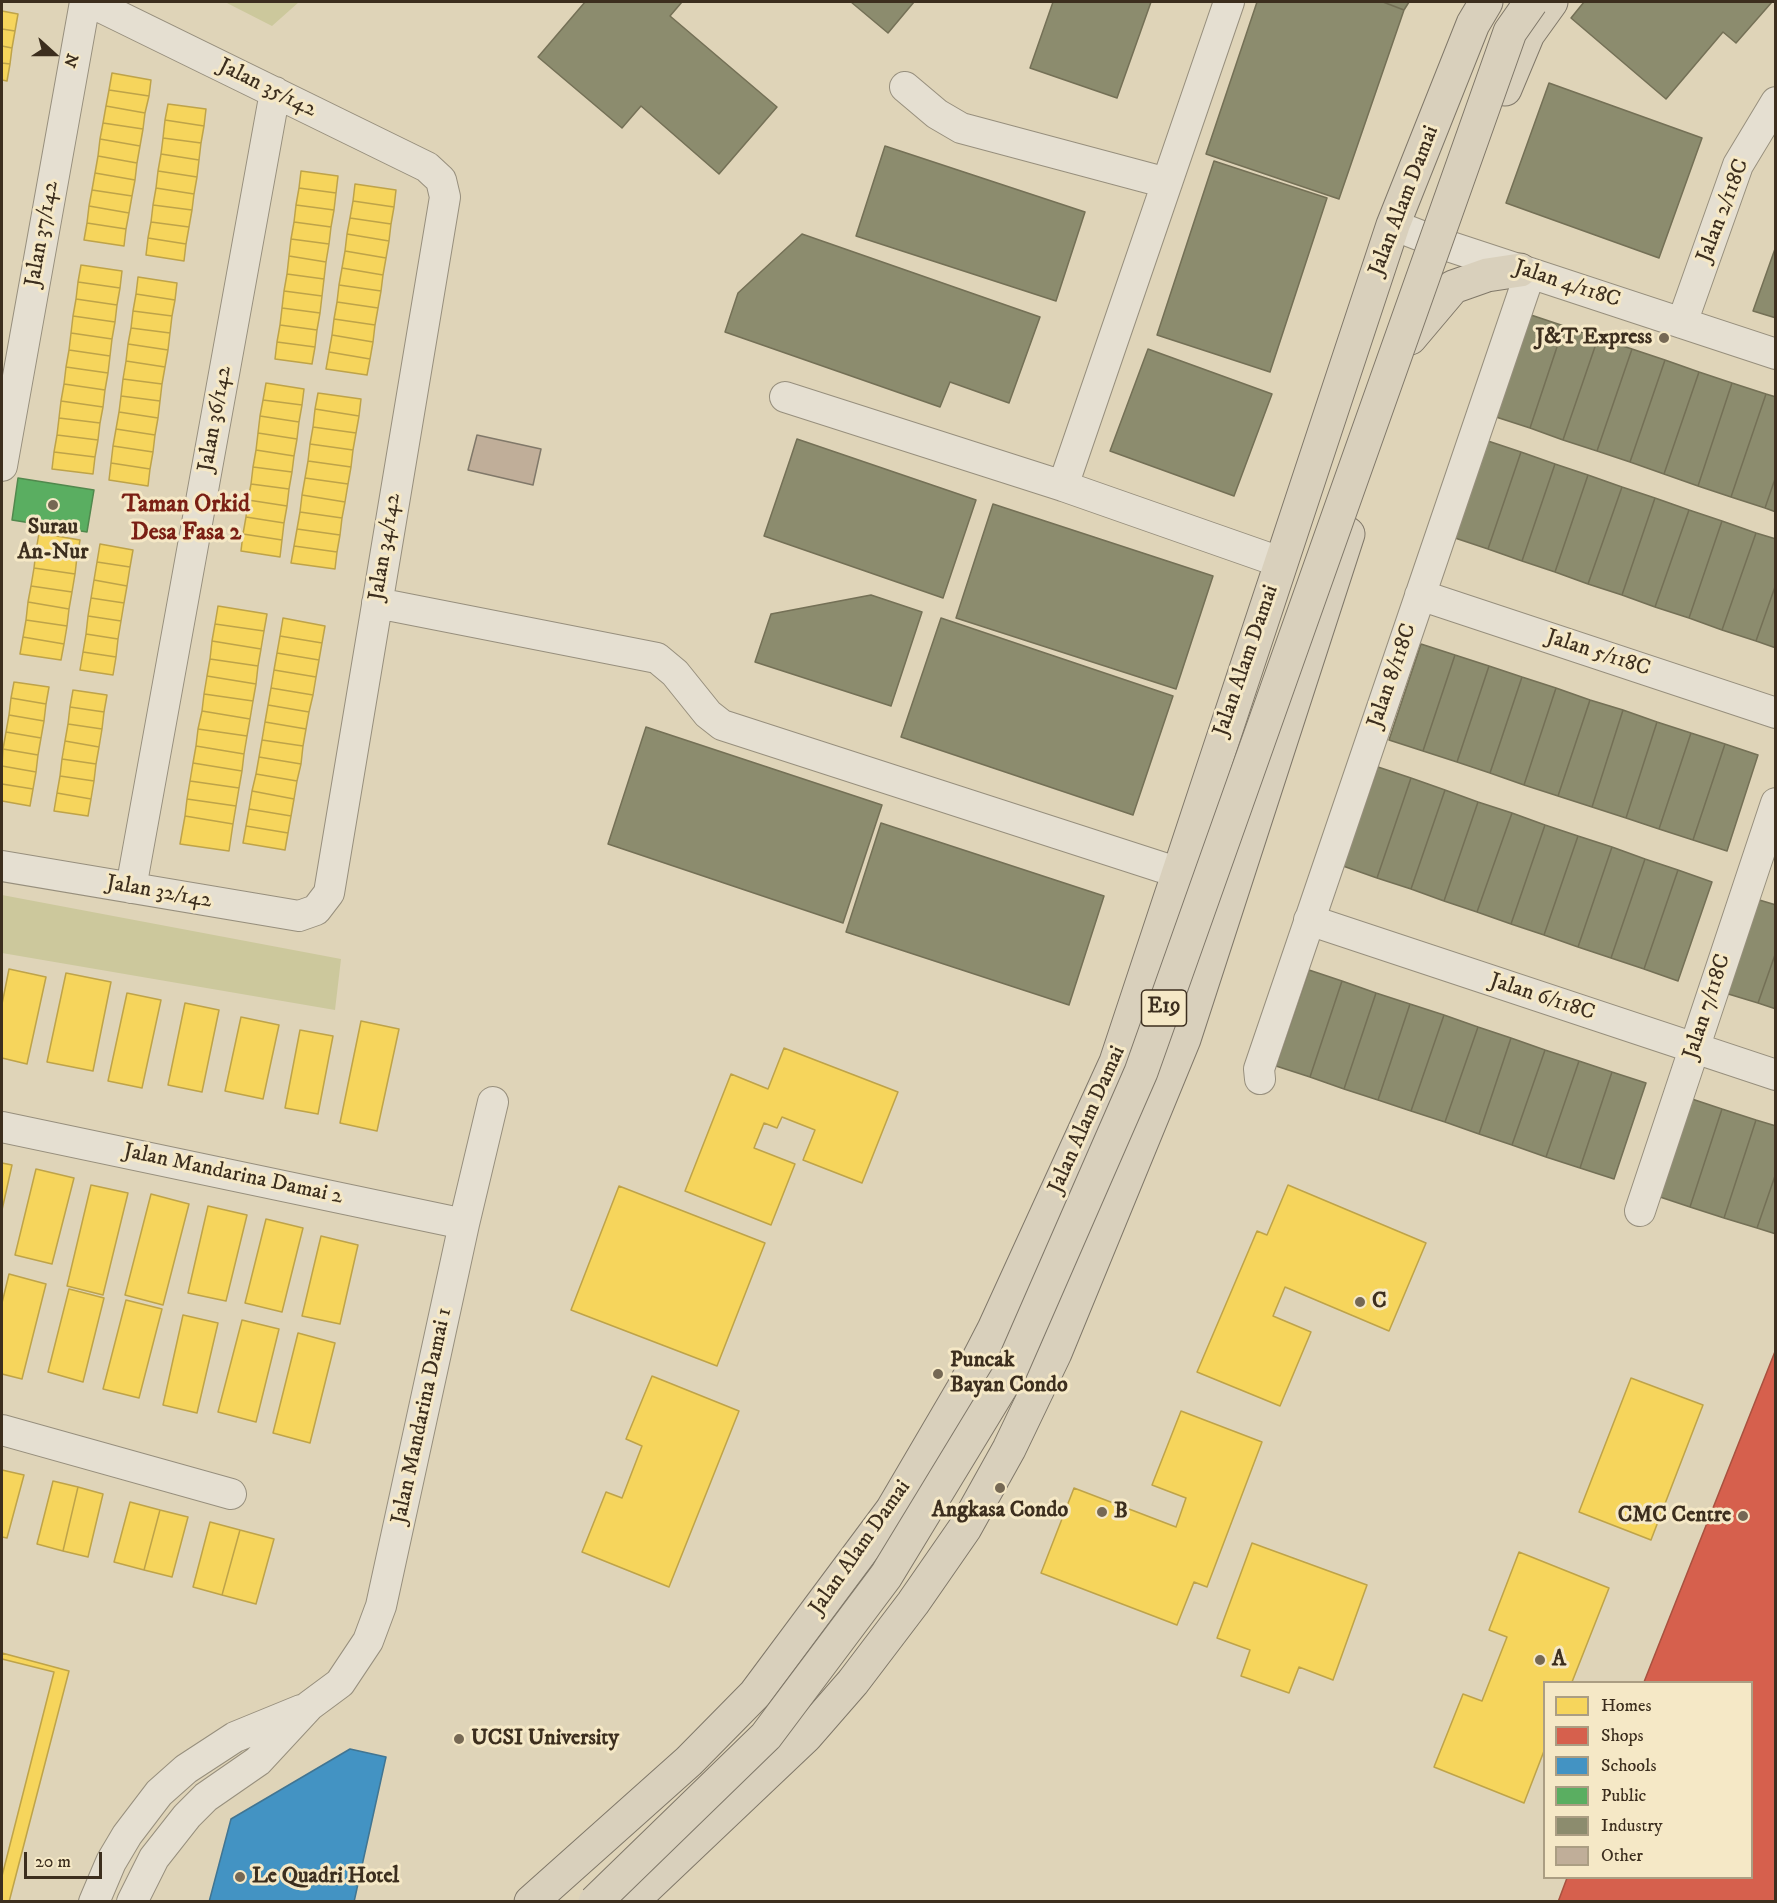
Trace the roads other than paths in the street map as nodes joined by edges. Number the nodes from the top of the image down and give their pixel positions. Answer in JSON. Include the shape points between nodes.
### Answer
{"nodes":[{"id":1,"x":85,"y":2,"type":"edge"},
{"id":2,"x":90,"y":2,"type":"edge"},
{"id":3,"x":1229,"y":2,"type":"edge"},
{"id":4,"x":1486,"y":2,"type":"edge"},
{"id":5,"x":1507,"y":2,"type":"edge"},
{"id":6,"x":1531,"y":2,"type":"edge"},
{"id":7,"x":1551,"y":2,"type":"edge"},
{"id":8,"x":905,"y":87,"type":"dead end"},
{"id":9,"x":275,"y":92,"type":"junction"},
{"id":10,"x":1776,"y":102,"type":"edge"},
{"id":11,"x":441,"y":180,"type":"joint"},
{"id":12,"x":1167,"y":183,"type":"junction"},
{"id":13,"x":1393,"y":225,"type":"junction"},
{"id":14,"x":1442,"y":244,"type":"junction"},
{"id":15,"x":1525,"y":271,"type":"junction"},
{"id":16,"x":1682,"y":324,"type":"junction"},
{"id":17,"x":1410,"y":338,"type":"junction"},
{"id":18,"x":1776,"y":354,"type":"edge"},
{"id":19,"x":785,"y":398,"type":"dead end"},
{"id":20,"x":2,"y":466,"type":"edge"},
{"id":21,"x":1063,"y":486,"type":"junction"},
{"id":22,"x":1280,"y":562,"type":"junction"},
{"id":23,"x":1420,"y":595,"type":"junction"},
{"id":24,"x":377,"y":603,"type":"junction"},
{"id":25,"x":1776,"y":713,"type":"edge"},
{"id":26,"x":1776,"y":802,"type":"edge"},
{"id":27,"x":2,"y":866,"type":"edge"},
{"id":28,"x":1179,"y":872,"type":"junction"},
{"id":29,"x":131,"y":888,"type":"junction"},
{"id":30,"x":1232,"y":890,"type":"junction"},
{"id":31,"x":316,"y":910,"type":"joint"},
{"id":32,"x":1309,"y":921,"type":"junction"},
{"id":33,"x":1694,"y":1048,"type":"junction"},
{"id":34,"x":1776,"y":1075,"type":"edge"},
{"id":35,"x":1260,"y":1079,"type":"dead end"},
{"id":36,"x":493,"y":1102,"type":"dead end"},
{"id":37,"x":2,"y":1126,"type":"edge"},
{"id":38,"x":1640,"y":1211,"type":"dead end"},
{"id":39,"x":464,"y":1224,"type":"junction"},
{"id":40,"x":2,"y":1431,"type":"edge"},
{"id":41,"x":231,"y":1494,"type":"dead end"},
{"id":42,"x":309,"y":1706,"type":"junction"},
{"id":43,"x":143,"y":1814,"type":"junction"},
{"id":44,"x":170,"y":1837,"type":"junction"},
{"id":45,"x":111,"y":1862,"type":"junction"},
{"id":46,"x":137,"y":1891,"type":"edge"},
{"id":47,"x":94,"y":1902,"type":"edge"},
{"id":48,"x":531,"y":1902,"type":"edge"},
{"id":49,"x":581,"y":1902,"type":"edge"},
{"id":50,"x":595,"y":1902,"type":"edge"},
{"id":51,"x":631,"y":1902,"type":"edge"}],
"edges":[{"from":1,"to":20,"type":"street","name":"Jalan 37/142"},
{"from":2,"to":9,"type":"street","name":"Jalan 35/142"},
{"from":3,"to":12,"type":"street"},
{"from":4,"to":13,"type":"main road","name":"Jalan Alam Damai","via":[[1473,24]]},
{"from":5,"to":49,"type":"main road","number":"E19","via":[[1489,35],[1132,1067],[1002,1369],[878,1573],[756,1731]]},
{"from":6,"to":50,"type":"main road","number":"E19","bridge":true,"via":[[1510,32],[1141,1072],[1010,1371],[886,1576],[766,1736]]},
{"from":7,"to":14,"type":"main road","via":[[1528,34]]},
{"from":8,"to":12,"type":"street","via":[[961,128]]},
{"from":9,"to":11,"type":"street","name":"Jalan 35/142","via":[[427,167]]},
{"from":9,"to":29,"type":"street","name":"Jalan 36/142"},
{"from":10,"to":16,"type":"street","name":"Jalan 2/118C","via":[[1738,165]]},
{"from":11,"to":24,"type":"street","name":"Jalan 34/142","via":[[445,197]]},
{"from":12,"to":21,"type":"street"},
{"from":13,"to":14,"type":"street","name":"Jalan 4/118C"},
{"from":13,"to":22,"type":"main road","name":"Jalan Alam Damai"},
{"from":14,"to":15,"type":"street","name":"Jalan 4/118C"},
{"from":14,"to":17,"type":"main road"},
{"from":15,"to":16,"type":"street","name":"Jalan 4/118C"},
{"from":15,"to":17,"type":"main road","via":[[1487,275],[1453,287]]},
{"from":15,"to":23,"type":"street","name":"Jalan 8/118C"},
{"from":16,"to":18,"type":"street","name":"Jalan 4/118C"},
{"from":17,"to":30,"type":"main road"},
{"from":19,"to":21,"type":"street"},
{"from":21,"to":22,"type":"street"},
{"from":22,"to":28,"type":"main road","name":"Jalan Alam Damai"},
{"from":23,"to":25,"type":"street","name":"Jalan 5/118C"},
{"from":23,"to":32,"type":"street","name":"Jalan 8/118C"},
{"from":24,"to":28,"type":"street","via":[[657,658],[722,725]]},
{"from":24,"to":31,"type":"street","name":"Jalan 34/142","via":[[329,892]]},
{"from":26,"to":33,"type":"street","name":"Jalan 7/118C"},
{"from":27,"to":29,"type":"street","name":"Jalan 32/142"},
{"from":28,"to":30,"type":"street"},
{"from":28,"to":48,"type":"main road","name":"Jalan Alam Damai","via":[[1116,1062],[994,1329],[892,1510],[755,1694],[689,1761]]},
{"from":29,"to":31,"type":"street","name":"Jalan 32/142","via":[[299,916]]},
{"from":30,"to":51,"type":"main road","via":[[1184,1039],[1055,1353],[965,1528],[900,1621],[806,1736]]},
{"from":32,"to":33,"type":"street","name":"Jalan 6/118C"},
{"from":32,"to":35,"type":"street","name":"Jalan 8/118C","via":[[1258,1069]]},
{"from":33,"to":34,"type":"street","name":"Jalan 6/118C"},
{"from":33,"to":38,"type":"street","name":"Jalan 7/118C"},
{"from":36,"to":39,"type":"street","name":"Jalan Mandarina Damai 1"},
{"from":37,"to":39,"type":"street","name":"Jalan Mandarina Damai 2"},
{"from":39,"to":42,"type":"street","name":"Jalan Mandarina Damai 1","via":[[381,1606],[368,1641],[340,1683]]},
{"from":40,"to":41,"type":"street"},
{"from":42,"to":43,"type":"street","name":"Jalan Mandarina Damai 1","via":[[235,1737],[186,1769]]},
{"from":42,"to":44,"type":"street","name":"Jalan Mandarina Damai 1","via":[[258,1761],[206,1797]]},
{"from":43,"to":44,"type":"street"},
{"from":43,"to":45,"type":"street","name":"Jalan Mandarina Damai 1"},
{"from":44,"to":46,"type":"street","name":"Jalan Mandarina Damai 1"},
{"from":45,"to":46,"type":"street"},
{"from":45,"to":47,"type":"street","name":"Jalan Mandarina Damai 1"}]}
